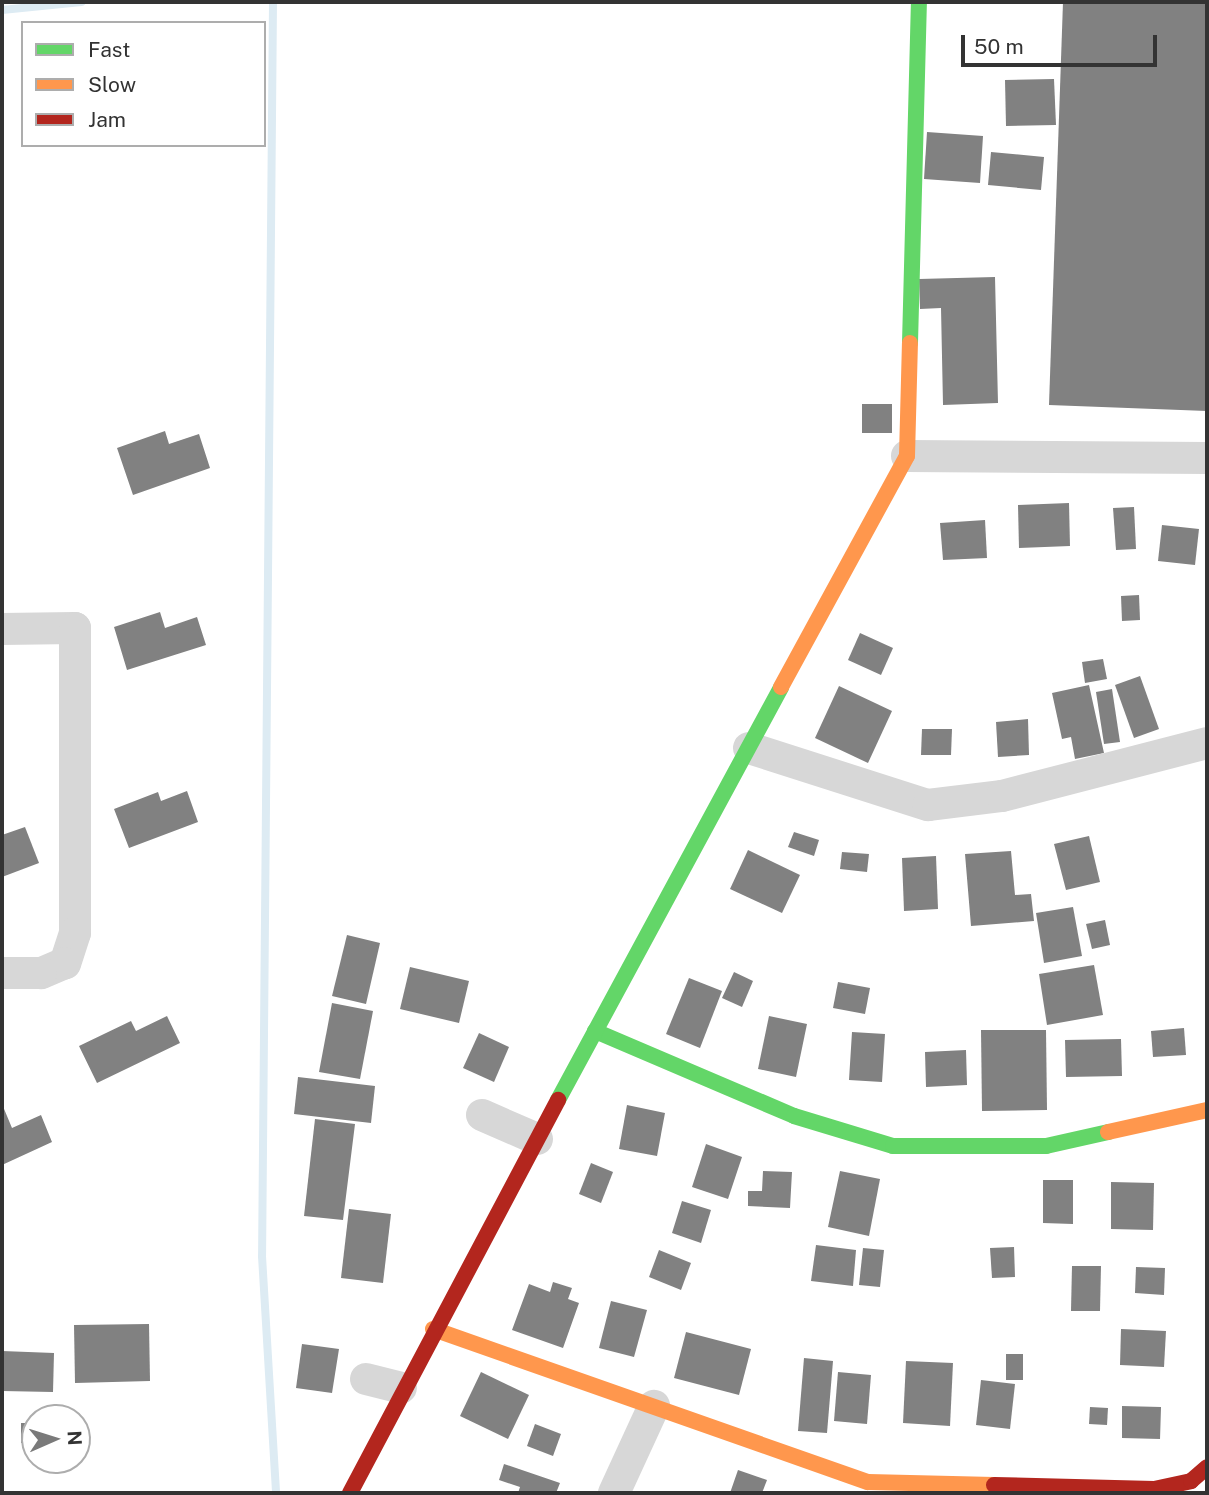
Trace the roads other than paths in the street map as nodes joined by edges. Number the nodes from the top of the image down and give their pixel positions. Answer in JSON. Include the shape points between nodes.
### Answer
{"nodes":[{"id":1,"x":919,"y":2,"type":"edge"},
{"id":2,"x":907,"y":456,"type":"junction"},
{"id":3,"x":1207,"y":458,"type":"edge"},
{"id":4,"x":2,"y":629,"type":"edge"},
{"id":5,"x":1207,"y":743,"type":"edge"},
{"id":6,"x":749,"y":748,"type":"junction"},
{"id":7,"x":2,"y":973,"type":"edge"},
{"id":8,"x":595,"y":1031,"type":"junction"},
{"id":9,"x":1207,"y":1110,"type":"edge"},
{"id":10,"x":482,"y":1115,"type":"dead end"},
{"id":11,"x":537,"y":1139,"type":"junction"},
{"id":12,"x":433,"y":1329,"type":"junction"},
{"id":13,"x":366,"y":1380,"type":"dead end"},
{"id":14,"x":401,"y":1388,"type":"junction"},
{"id":15,"x":654,"y":1406,"type":"junction"},
{"id":16,"x":1207,"y":1467,"type":"edge"},
{"id":17,"x":900,"y":1488,"type":"edge"},
{"id":18,"x":350,"y":1493,"type":"edge"},
{"id":19,"x":614,"y":1493,"type":"edge"}],
"edges":[{"from":1,"to":2,"type":"street"},
{"from":2,"to":3,"type":"street"},
{"from":2,"to":6,"type":"street"},
{"from":4,"to":7,"type":"street","via":[[75,628],[75,933],[65,964],[41,972]]},
{"from":5,"to":6,"type":"street","via":[[1002,796],[928,805]]},
{"from":6,"to":8,"type":"street"},
{"from":8,"to":9,"type":"street","via":[[794,1116],[894,1146],[1046,1146]]},
{"from":8,"to":11,"type":"street"},
{"from":10,"to":11,"type":"street"},
{"from":11,"to":12,"type":"street"},
{"from":12,"to":14,"type":"street"},
{"from":12,"to":15,"type":"street"},
{"from":13,"to":14,"type":"street"},
{"from":14,"to":18,"type":"street"},
{"from":15,"to":17,"type":"street","via":[[868,1482]]},
{"from":15,"to":19,"type":"street"},
{"from":16,"to":17,"type":"street","via":[[1191,1481],[1154,1489]]}]}
